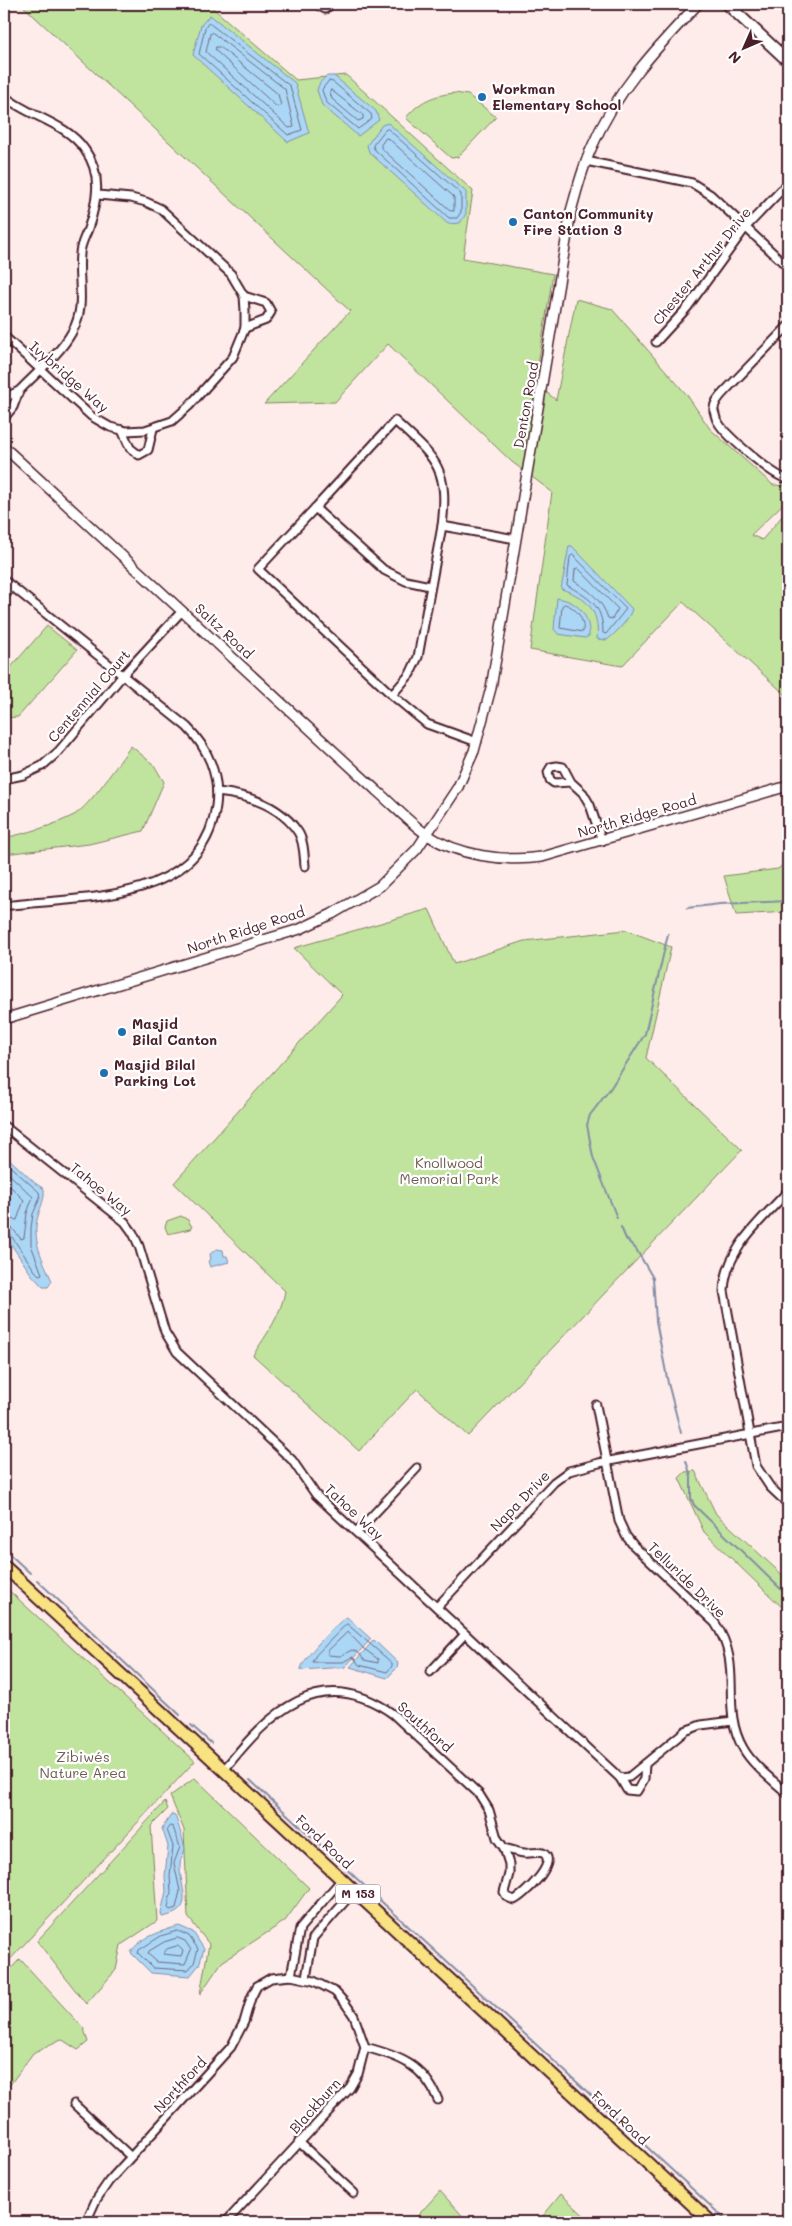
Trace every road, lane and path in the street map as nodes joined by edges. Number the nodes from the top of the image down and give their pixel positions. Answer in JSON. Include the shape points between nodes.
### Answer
{"nodes":[{"id":1,"x":316,"y":4,"type":"edge"},
{"id":2,"x":332,"y":4,"type":"edge"},
{"id":3,"x":698,"y":4,"type":"edge"},
{"id":4,"x":727,"y":4,"type":"edge"},
{"id":5,"x":786,"y":56,"type":"edge"},
{"id":6,"x":4,"y":96,"type":"edge"},
{"id":7,"x":586,"y":161,"type":"junction"},
{"id":8,"x":788,"y":184,"type":"edge"},
{"id":9,"x":98,"y":195,"type":"junction"},
{"id":10,"x":746,"y":227,"type":"junction"},
{"id":11,"x":788,"y":266,"type":"edge"},
{"id":12,"x":244,"y":296,"type":"junction"},
{"id":13,"x":788,"y":326,"type":"edge"},
{"id":14,"x":245,"y":328,"type":"junction"},
{"id":15,"x":4,"y":336,"type":"edge"},
{"id":16,"x":656,"y":342,"type":"dead end"},
{"id":17,"x":40,"y":369,"type":"junction"},
{"id":18,"x":19,"y":391,"type":"junction"},
{"id":19,"x":4,"y":398,"type":"edge"},
{"id":20,"x":4,"y":418,"type":"edge"},
{"id":21,"x":152,"y":429,"type":"junction"},
{"id":22,"x":122,"y":430,"type":"junction"},
{"id":23,"x":4,"y":447,"type":"edge"},
{"id":24,"x":788,"y":479,"type":"edge"},
{"id":25,"x":315,"y":508,"type":"junction"},
{"id":26,"x":442,"y":526,"type":"junction"},
{"id":27,"x":516,"y":539,"type":"junction"},
{"id":28,"x":4,"y":580,"type":"edge"},
{"id":29,"x":430,"y":586,"type":"junction"},
{"id":30,"x":12,"y":587,"type":"junction"},
{"id":31,"x":4,"y":596,"type":"edge"},
{"id":32,"x":182,"y":611,"type":"junction"},
{"id":33,"x":123,"y":675,"type":"junction"},
{"id":34,"x":392,"y":695,"type":"junction"},
{"id":35,"x":477,"y":742,"type":"junction"},
{"id":36,"x":4,"y":779,"type":"edge"},
{"id":37,"x":571,"y":782,"type":"dead end"},
{"id":38,"x":788,"y":786,"type":"edge"},
{"id":39,"x":217,"y":792,"type":"junction"},
{"id":40,"x":427,"y":835,"type":"junction"},
{"id":41,"x":602,"y":841,"type":"junction"},
{"id":42,"x":305,"y":866,"type":"dead end"},
{"id":43,"x":4,"y":906,"type":"edge"},
{"id":44,"x":4,"y":1019,"type":"edge"},
{"id":45,"x":4,"y":1126,"type":"edge"},
{"id":46,"x":788,"y":1191,"type":"edge"},
{"id":47,"x":596,"y":1405,"type":"dead end"},
{"id":48,"x":788,"y":1427,"type":"edge"},
{"id":49,"x":750,"y":1434,"type":"junction"},
{"id":50,"x":608,"y":1461,"type":"junction"},
{"id":51,"x":417,"y":1468,"type":"dead end"},
{"id":52,"x":788,"y":1504,"type":"edge"},
{"id":53,"x":357,"y":1532,"type":"junction"},
{"id":54,"x":4,"y":1566,"type":"edge"},
{"id":55,"x":437,"y":1607,"type":"junction"},
{"id":56,"x":465,"y":1634,"type":"junction"},
{"id":57,"x":430,"y":1672,"type":"dead end"},
{"id":58,"x":733,"y":1721,"type":"junction"},
{"id":59,"x":645,"y":1764,"type":"junction"},
{"id":60,"x":224,"y":1770,"type":"junction"},
{"id":61,"x":620,"y":1778,"type":"junction"},
{"id":62,"x":788,"y":1794,"type":"edge"},
{"id":63,"x":504,"y":1848,"type":"junction"},
{"id":64,"x":342,"y":1879,"type":"junction"},
{"id":65,"x":354,"y":1891,"type":"junction"},
{"id":66,"x":290,"y":1976,"type":"junction"},
{"id":67,"x":306,"y":1978,"type":"junction"},
{"id":68,"x":365,"y":2047,"type":"junction"},
{"id":69,"x":438,"y":2100,"type":"dead end"},
{"id":70,"x":74,"y":2104,"type":"dead end"},
{"id":71,"x":299,"y":2142,"type":"junction"},
{"id":72,"x":130,"y":2156,"type":"junction"},
{"id":73,"x":354,"y":2193,"type":"dead end"},
{"id":74,"x":86,"y":2222,"type":"edge"},
{"id":75,"x":226,"y":2222,"type":"edge"},
{"id":76,"x":711,"y":2222,"type":"edge"}],
"edges":[{"from":1,"to":2,"type":"street","via":[[325,9]]},
{"from":3,"to":7,"type":"street","name":"Denton Road","via":[[630,81],[604,121]]},
{"from":4,"to":5,"type":"main road"},
{"from":6,"to":9,"type":"street","via":[[77,140],[92,163]]},
{"from":7,"to":10,"type":"street","via":[[692,183],[712,195]]},
{"from":7,"to":27,"type":"street","name":"Denton Road","via":[[571,211]]},
{"from":8,"to":10,"type":"street","name":"Chester Arthur Drive"},
{"from":9,"to":12,"type":"street","via":[[131,198],[161,209],[227,269]]},
{"from":9,"to":17,"type":"street","via":[[80,250],[80,312],[72,332]]},
{"from":10,"to":11,"type":"street"},
{"from":10,"to":16,"type":"street","name":"Chester Arthur Drive","via":[[687,308]]},
{"from":12,"to":14,"type":"street"},
{"from":12,"to":14,"type":"street","via":[[266,303],[271,312],[266,320]]},
{"from":13,"to":24,"type":"street","via":[[717,399],[714,409],[718,423],[734,440],[777,475]]},
{"from":14,"to":21,"type":"street","via":[[233,357],[200,393],[178,416]]},
{"from":15,"to":17,"type":"street","name":"Ivybridge Way"},
{"from":17,"to":18,"type":"street"},
{"from":17,"to":22,"type":"street","name":"Ivybridge Way","via":[[91,416]]},
{"from":18,"to":19,"type":"street"},
{"from":18,"to":20,"type":"street","via":[[13,407]]},
{"from":21,"to":22,"type":"street","name":"Ivybridge Way"},
{"from":21,"to":22,"type":"street","via":[[148,450],[139,455],[130,448]]},
{"from":23,"to":32,"type":"street","name":"Saltz Road"},
{"from":25,"to":26,"type":"street","via":[[395,421],[421,445],[437,467],[444,494]]},
{"from":25,"to":29,"type":"street","via":[[384,570],[406,582]]},
{"from":25,"to":34,"type":"street","via":[[258,569]]},
{"from":26,"to":27,"type":"street"},
{"from":26,"to":29,"type":"street"},
{"from":27,"to":35,"type":"street","name":"Denton Road","via":[[494,676]]},
{"from":28,"to":30,"type":"street"},
{"from":29,"to":34,"type":"street","via":[[418,657],[410,674]]},
{"from":30,"to":31,"type":"street"},
{"from":30,"to":33,"type":"street"},
{"from":32,"to":33,"type":"street","name":"Centennial Court"},
{"from":32,"to":40,"type":"street","name":"Saltz Road"},
{"from":33,"to":36,"type":"street","name":"Centennial Court","via":[[58,752],[42,766]]},
{"from":33,"to":39,"type":"street","via":[[199,740],[214,773]]},
{"from":34,"to":35,"type":"street","via":[[427,724]]},
{"from":35,"to":40,"type":"street","name":"Denton Road","via":[[458,788]]},
{"from":37,"to":41,"type":"street","via":[[590,805]]},
{"from":38,"to":41,"type":"street","name":"North Ridge Road"},
{"from":39,"to":42,"type":"street","via":[[255,800],[286,819],[298,833]]},
{"from":39,"to":43,"type":"street","via":[[213,822],[201,846],[187,863],[162,880],[105,896]]},
{"from":40,"to":41,"type":"street","name":"North Ridge Road","via":[[469,852],[524,859]]},
{"from":40,"to":44,"type":"street","name":"North Ridge Road","via":[[380,886],[300,929]]},
{"from":45,"to":53,"type":"street","name":"Tahoe Way","via":[[125,1222],[139,1246],[165,1332],[173,1346],[292,1460],[316,1495]]},
{"from":46,"to":49,"type":"street","via":[[736,1249],[725,1275],[724,1301]]},
{"from":47,"to":50,"type":"street","name":"Telluride Drive"},
{"from":48,"to":49,"type":"street","name":"Napa Drive"},
{"from":49,"to":50,"type":"street","name":"Napa Drive"},
{"from":49,"to":52,"type":"street","via":[[760,1474]]},
{"from":50,"to":55,"type":"street","name":"Napa Drive","via":[[569,1471],[554,1482]]},
{"from":50,"to":58,"type":"street","name":"Telluride Drive","via":[[619,1521],[626,1536],[722,1633],[732,1662]]},
{"from":51,"to":53,"type":"street"},
{"from":53,"to":55,"type":"street","name":"Tahoe Way"},
{"from":54,"to":60,"type":"main road","name":"Ford Road","number":"M 153"},
{"from":55,"to":56,"type":"street","name":"Tahoe Way"},
{"from":56,"to":57,"type":"street"},
{"from":56,"to":61,"type":"street","name":"Tahoe Way"},
{"from":58,"to":59,"type":"street","via":[[685,1731]]},
{"from":58,"to":62,"type":"street","name":"Telluride Drive","via":[[743,1748],[752,1761]]},
{"from":59,"to":61,"type":"street","via":[[629,1777]]},
{"from":59,"to":61,"type":"street","name":"Tahoe Way","via":[[644,1779],[636,1791],[627,1790]]},
{"from":60,"to":63,"type":"street","name":"Southford","via":[[284,1707],[323,1693],[357,1696],[392,1714],[479,1794]]},
{"from":60,"to":64,"type":"main road","name":"Ford Road","number":"M 153"},
{"from":63,"to":63,"type":"street","name":"Southford","via":[[510,1869],[504,1892],[514,1900],[547,1868],[549,1862],[542,1853]]},
{"from":64,"to":65,"type":"main road","name":"Ford Road","number":"M 153"},
{"from":64,"to":66,"type":"street","via":[[300,1928]]},
{"from":65,"to":67,"type":"street","via":[[313,1938]]},
{"from":65,"to":76,"type":"main road","name":"Ford Road","number":"M 153"},
{"from":66,"to":67,"type":"street","name":"Northford"},
{"from":66,"to":72,"type":"street","name":"Northford","via":[[271,1978],[257,1986],[231,2047]]},
{"from":67,"to":68,"type":"street","via":[[328,1987],[345,2003],[354,2016]]},
{"from":68,"to":69,"type":"street","via":[[393,2054],[419,2070],[432,2085]]},
{"from":68,"to":71,"type":"street","name":"Blackburn","via":[[358,2074],[350,2088]]},
{"from":70,"to":72,"type":"street"},
{"from":71,"to":73,"type":"street"},
{"from":71,"to":75,"type":"street","name":"Blackburn"},
{"from":72,"to":74,"type":"street","name":"Northford","via":[[105,2185]]}]}
